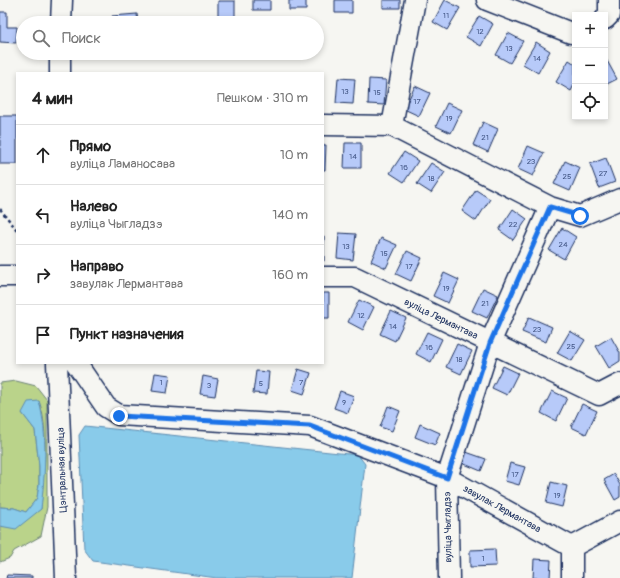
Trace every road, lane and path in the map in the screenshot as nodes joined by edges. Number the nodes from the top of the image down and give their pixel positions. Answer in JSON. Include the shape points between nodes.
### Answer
{"nodes":[{"id":1,"x":62,"y":0,"type":"edge"},
{"id":2,"x":415,"y":0,"type":"edge"},
{"id":3,"x":486,"y":0,"type":"edge"},
{"id":4,"x":609,"y":0,"type":"edge"},
{"id":5,"x":62,"y":16,"type":"edge"},
{"id":6,"x":608,"y":16,"type":"edge"},
{"id":7,"x":572,"y":33,"type":"edge"},
{"id":8,"x":60,"y":60,"type":"edge"},
{"id":9,"x":60,"y":72,"type":"edge"},
{"id":10,"x":324,"y":125,"type":"edge"},
{"id":11,"x":392,"y":126,"type":"junction"},
{"id":12,"x":620,"y":198,"type":"edge"},
{"id":13,"x":550,"y":207,"type":"junction"},
{"id":14,"x":0,"y":209,"type":"edge"},
{"id":15,"x":16,"y":229,"type":"edge"},
{"id":16,"x":0,"y":276,"type":"edge"},
{"id":17,"x":16,"y":276,"type":"edge"},
{"id":18,"x":324,"y":277,"type":"edge"},
{"id":19,"x":490,"y":343,"type":"junction"},
{"id":20,"x":57,"y":364,"type":"edge"},
{"id":21,"x":77,"y":364,"type":"edge"},
{"id":22,"x":620,"y":384,"type":"edge"},
{"id":23,"x":447,"y":478,"type":"junction"},
{"id":24,"x":620,"y":521,"type":"edge"},
{"id":25,"x":572,"y":547,"type":"junction"},
{"id":26,"x":66,"y":578,"type":"edge"},
{"id":27,"x":449,"y":578,"type":"edge"},
{"id":28,"x":572,"y":578,"type":"edge"}],
"edges":[{"from":1,"to":5,"type":"street"},
{"from":2,"to":11,"type":"street"},
{"from":3,"to":7,"type":"street"},
{"from":4,"to":6,"type":"street"},
{"from":8,"to":9,"type":"street"},
{"from":10,"to":11,"type":"street"},
{"from":11,"to":13,"type":"street"},
{"from":12,"to":13,"type":"street","via":[[580,216]]},
{"from":13,"to":19,"type":"street","name":"вуліца Чыгладзэ"},
{"from":14,"to":15,"type":"path"},
{"from":16,"to":17,"type":"street"},
{"from":18,"to":19,"type":"street","name":"вуліца Лермантава","via":[[355,277]]},
{"from":19,"to":22,"type":"street","name":"вуліца Лермантава","via":[[599,396]]},
{"from":19,"to":23,"type":"street","name":"вуліца Чыгладзэ"},
{"from":20,"to":26,"type":"street","name":"Цэнтральная вуліца"},
{"from":21,"to":23,"type":"street","name":"завулак Лермантава","via":[[106,407],[119,416],[310,426]]},
{"from":23,"to":25,"type":"street","name":"завулак Лермантава"},
{"from":23,"to":27,"type":"street","name":"вуліца Чыгладзэ"},
{"from":24,"to":25,"type":"street"},
{"from":25,"to":28,"type":"street"}]}
